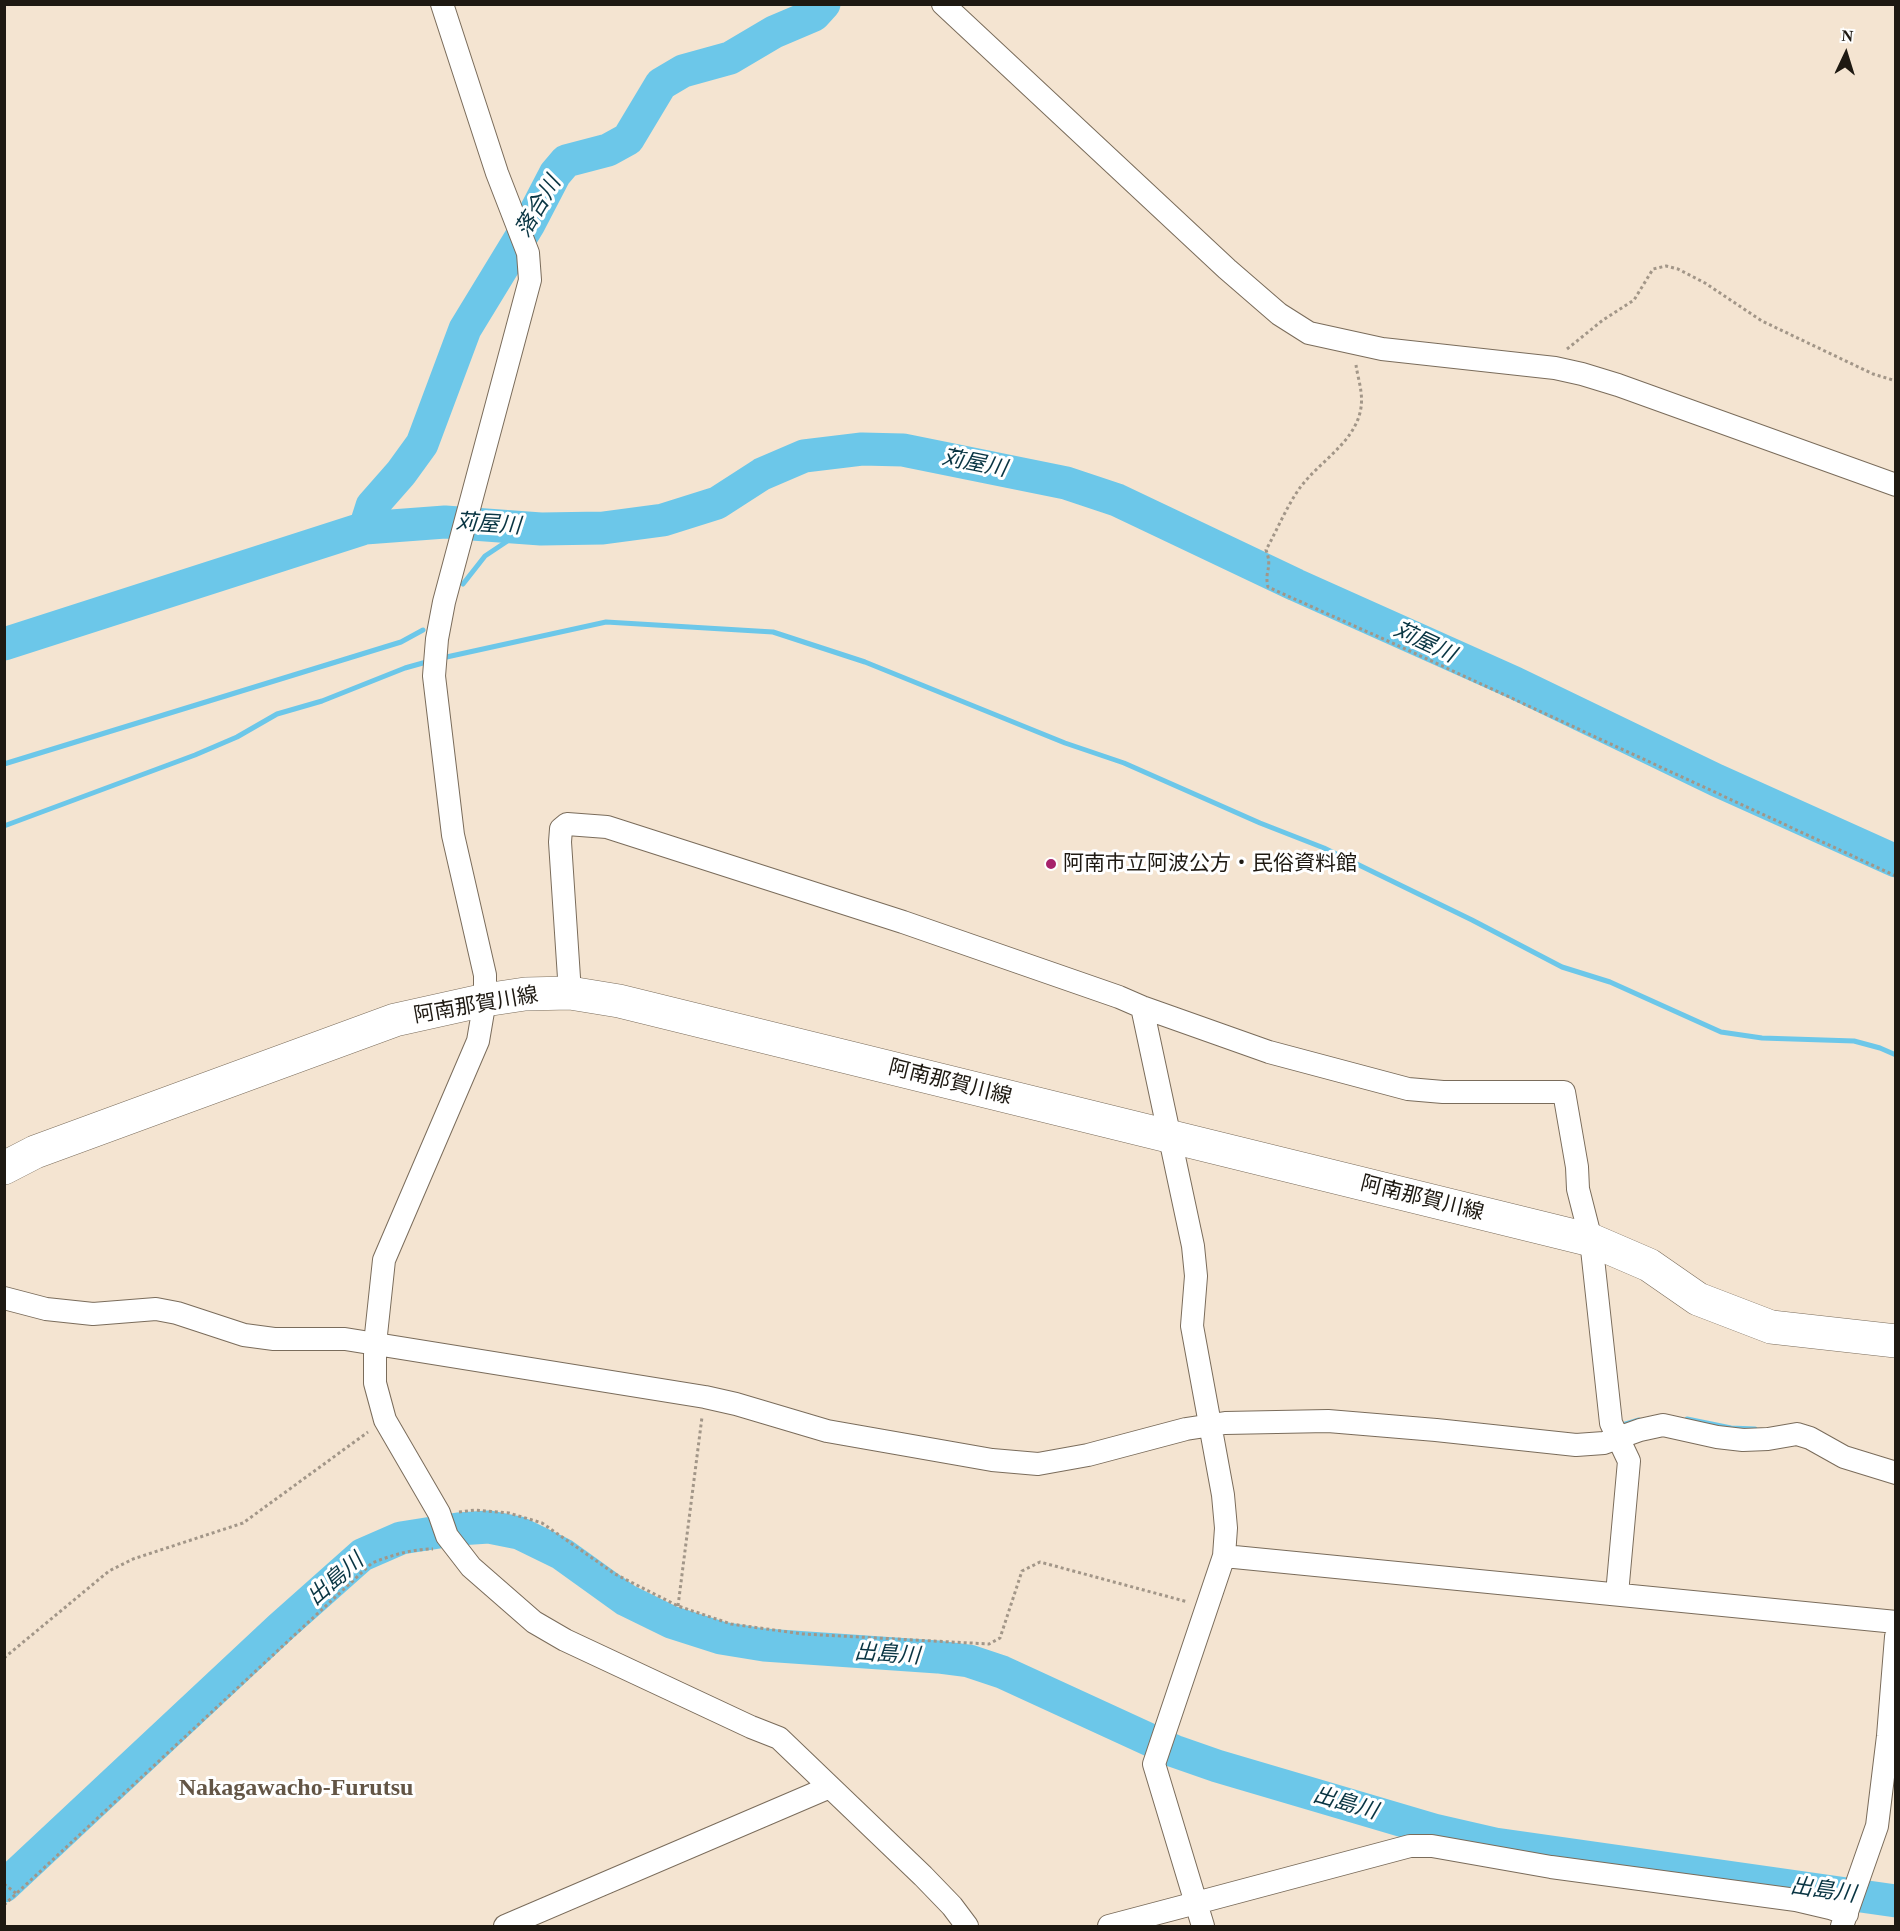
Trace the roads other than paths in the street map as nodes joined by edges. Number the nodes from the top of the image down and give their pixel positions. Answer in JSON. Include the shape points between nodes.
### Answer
{"nodes":[{"id":1,"x":442,"y":4,"type":"edge"},
{"id":2,"x":943,"y":4,"type":"edge"},
{"id":3,"x":1896,"y":485,"type":"edge"},
{"id":4,"x":570,"y":993,"type":"junction"},
{"id":5,"x":485,"y":1000,"type":"junction"},
{"id":6,"x":1142,"y":1007,"type":"junction"},
{"id":7,"x":1169,"y":1137,"type":"junction"},
{"id":8,"x":4,"y":1168,"type":"edge"},
{"id":9,"x":1591,"y":1240,"type":"junction"},
{"id":10,"x":4,"y":1298,"type":"edge"},
{"id":11,"x":376,"y":1338,"type":"junction"},
{"id":12,"x":1896,"y":1341,"type":"edge"},
{"id":13,"x":1208,"y":1418,"type":"junction"},
{"id":14,"x":1614,"y":1431,"type":"junction"},
{"id":15,"x":1896,"y":1473,"type":"edge"},
{"id":16,"x":1224,"y":1556,"type":"junction"},
{"id":17,"x":1617,"y":1594,"type":"junction"},
{"id":18,"x":1896,"y":1622,"type":"edge"},
{"id":19,"x":1896,"y":1637,"type":"edge"},
{"id":20,"x":1892,"y":1736,"type":"edge"},
{"id":21,"x":830,"y":1787,"type":"junction"},
{"id":22,"x":1196,"y":1903,"type":"junction"},
{"id":23,"x":1846,"y":1915,"type":"edge"},
{"id":24,"x":505,"y":1926,"type":"edge"},
{"id":25,"x":967,"y":1926,"type":"edge"},
{"id":26,"x":1109,"y":1926,"type":"edge"},
{"id":27,"x":1203,"y":1926,"type":"edge"}],
"edges":[{"from":1,"to":5,"type":"street","via":[[497,173],[528,253],[530,280],[444,602],[434,676],[453,834],[484,975]]},
{"from":2,"to":3,"type":"street","via":[[1227,269],[1279,314],[1309,333],[1382,349],[1582,374]]},
{"from":4,"to":5,"type":"main road","name":"阿南那賀川線"},
{"from":4,"to":6,"type":"street","via":[[560,842],[561,828],[567,824],[607,827],[750,872]]},
{"from":4,"to":7,"type":"main road","name":"阿南那賀川線","via":[[619,1001]]},
{"from":5,"to":8,"type":"main road","name":"阿南那賀川線","via":[[394,1020],[35,1152]]},
{"from":5,"to":11,"type":"street","via":[[478,1041],[384,1260]]},
{"from":6,"to":7,"type":"street"},
{"from":6,"to":9,"type":"street","via":[[1269,1052],[1408,1089],[1564,1092],[1578,1190]]},
{"from":7,"to":9,"type":"main road","name":"阿南那賀川線"},
{"from":7,"to":13,"type":"street","via":[[1192,1246],[1196,1276],[1192,1326]]},
{"from":9,"to":12,"type":"main road","name":"阿南那賀川線","via":[[1649,1265],[1698,1299],[1771,1328]]},
{"from":9,"to":14,"type":"street"},
{"from":10,"to":11,"type":"street","via":[[46,1309],[93,1314],[156,1310],[177,1313],[235,1333],[274,1339]]},
{"from":11,"to":13,"type":"street","via":[[705,1397],[827,1431],[992,1460],[1038,1464],[1088,1455],[1186,1429]]},
{"from":11,"to":21,"type":"street","via":[[375,1383],[385,1420],[471,1567],[534,1622],[565,1640],[779,1738]]},
{"from":13,"to":14,"type":"street","via":[[1225,1423],[1328,1421],[1576,1445],[1604,1443]]},
{"from":13,"to":16,"type":"street","via":[[1224,1496]]},
{"from":14,"to":15,"type":"street","via":[[1663,1425],[1743,1440],[1797,1434],[1844,1457]]},
{"from":14,"to":17,"type":"street","via":[[1629,1461]]},
{"from":16,"to":17,"type":"street"},
{"from":16,"to":22,"type":"street","via":[[1154,1764]]},
{"from":17,"to":18,"type":"street"},
{"from":19,"to":20,"type":"street"},
{"from":20,"to":23,"type":"street","via":[[1877,1826]]},
{"from":21,"to":24,"type":"street"},
{"from":21,"to":25,"type":"street","via":[[952,1906]]},
{"from":22,"to":23,"type":"street","via":[[1421,1846],[1551,1868],[1796,1900]]},
{"from":22,"to":26,"type":"street"},
{"from":22,"to":27,"type":"street"}]}
